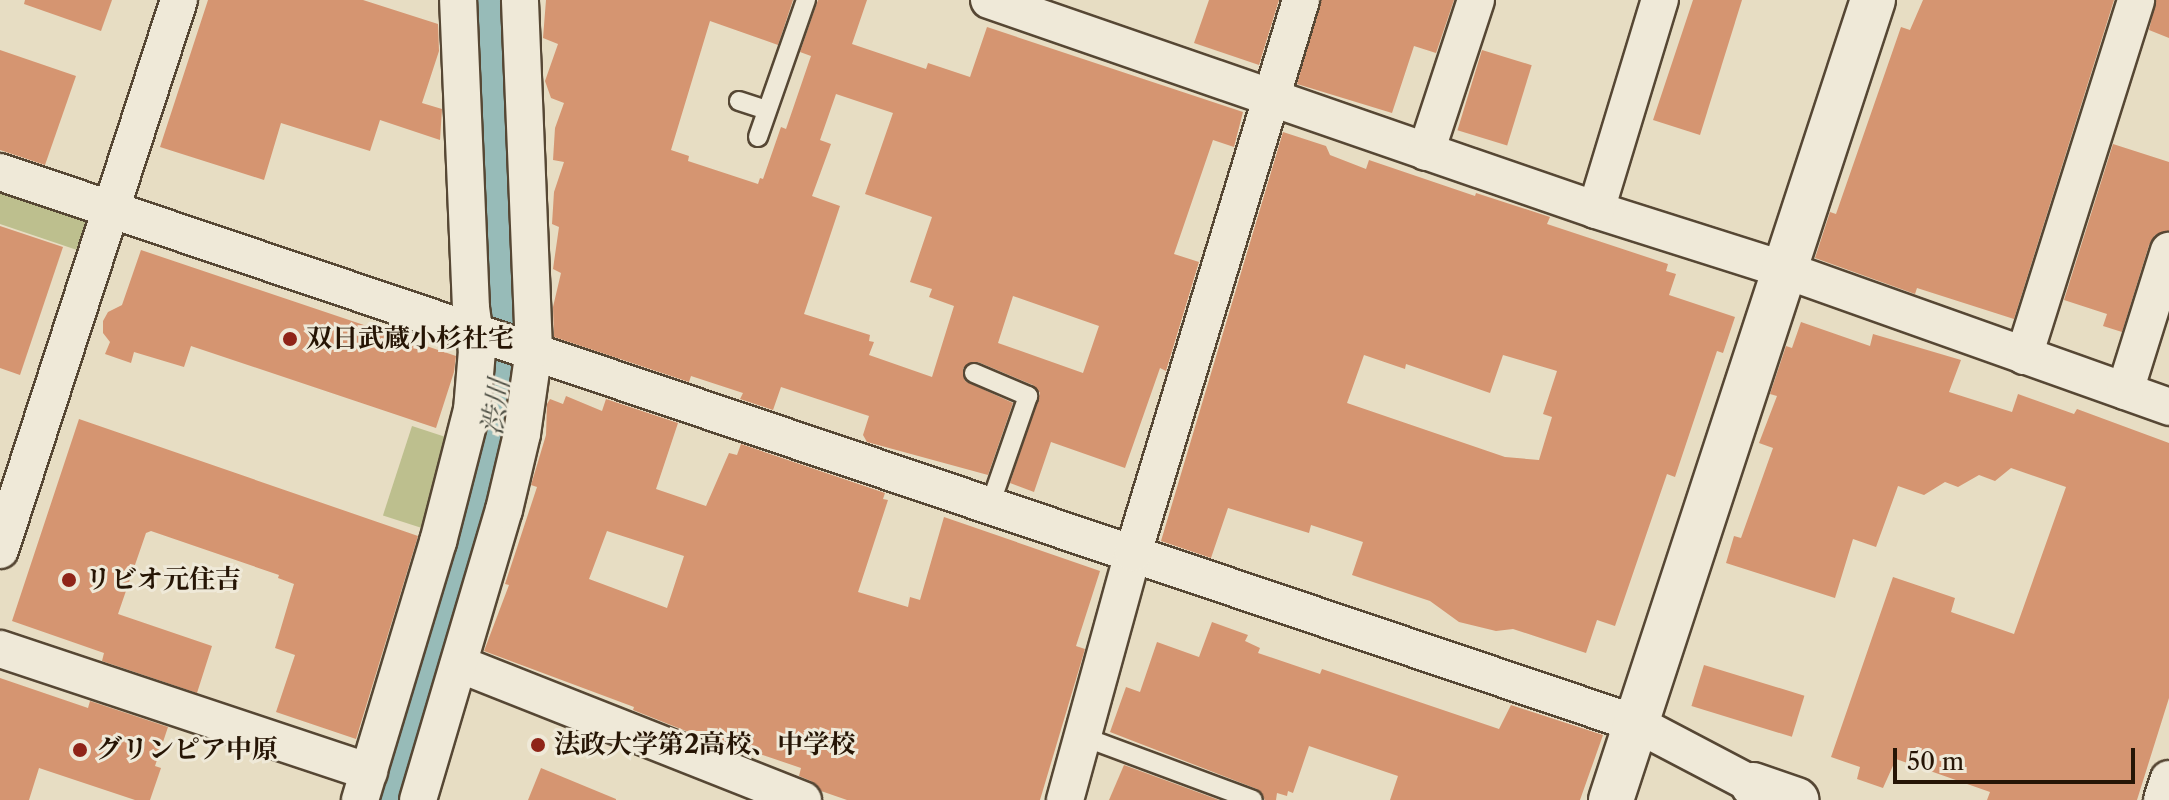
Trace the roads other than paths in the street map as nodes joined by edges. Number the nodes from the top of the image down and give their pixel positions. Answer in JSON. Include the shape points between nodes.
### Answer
{"nodes":[{"id":1,"x":179,"y":0,"type":"edge"},
{"id":2,"x":458,"y":0,"type":"edge"},
{"id":3,"x":520,"y":0,"type":"edge"},
{"id":4,"x":806,"y":0,"type":"edge"},
{"id":5,"x":989,"y":0,"type":"edge"},
{"id":6,"x":1301,"y":0,"type":"edge"},
{"id":7,"x":1476,"y":0,"type":"edge"},
{"id":8,"x":1660,"y":0,"type":"edge"},
{"id":9,"x":1873,"y":0,"type":"edge"},
{"id":10,"x":2136,"y":0,"type":"edge"},
{"id":11,"x":1271,"y":99,"type":"junction"},
{"id":12,"x":739,"y":101,"type":"dead end"},
{"id":13,"x":767,"y":110,"type":"junction"},
{"id":14,"x":758,"y":137,"type":"dead end"},
{"id":15,"x":1426,"y":152,"type":"junction"},
{"id":16,"x":0,"y":172,"type":"edge"},
{"id":17,"x":110,"y":210,"type":"junction"},
{"id":18,"x":1596,"y":210,"type":"junction"},
{"id":19,"x":2169,"y":251,"type":"edge"},
{"id":20,"x":1785,"y":270,"type":"junction"},
{"id":21,"x":476,"y":331,"type":"junction"},
{"id":22,"x":534,"y":350,"type":"junction"},
{"id":23,"x":2024,"y":356,"type":"junction"},
{"id":24,"x":974,"y":373,"type":"dead end"},
{"id":25,"x":2125,"y":391,"type":"junction"},
{"id":26,"x":2169,"y":407,"type":"edge"},
{"id":27,"x":990,"y":505,"type":"junction"},
{"id":28,"x":0,"y":550,"type":"edge"},
{"id":29,"x":1133,"y":553,"type":"junction"},
{"id":30,"x":0,"y":649,"type":"edge"},
{"id":31,"x":459,"y":664,"type":"junction"},
{"id":32,"x":1637,"y":724,"type":"junction"},
{"id":33,"x":1084,"y":737,"type":"junction"},
{"id":34,"x":2169,"y":779,"type":"edge"},
{"id":35,"x":1753,"y":785,"type":"joint"},
{"id":36,"x":365,"y":786,"type":"edge"},
{"id":37,"x":418,"y":800,"type":"edge"},
{"id":38,"x":803,"y":800,"type":"edge"},
{"id":39,"x":1065,"y":800,"type":"edge"},
{"id":40,"x":1253,"y":800,"type":"edge"},
{"id":41,"x":1611,"y":800,"type":"edge"},
{"id":42,"x":1796,"y":800,"type":"edge"},
{"id":43,"x":2162,"y":800,"type":"edge"}],
"edges":[{"from":1,"to":17,"type":"street"},
{"from":2,"to":21,"type":"street"},
{"from":3,"to":22,"type":"street"},
{"from":4,"to":13,"type":"lane"},
{"from":5,"to":11,"type":"street"},
{"from":6,"to":11,"type":"street"},
{"from":7,"to":15,"type":"street"},
{"from":8,"to":18,"type":"street"},
{"from":9,"to":20,"type":"street"},
{"from":10,"to":23,"type":"street"},
{"from":11,"to":15,"type":"street"},
{"from":11,"to":29,"type":"street"},
{"from":12,"to":13,"type":"lane"},
{"from":13,"to":14,"type":"lane"},
{"from":15,"to":18,"type":"street"},
{"from":16,"to":17,"type":"street"},
{"from":17,"to":21,"type":"street"},
{"from":17,"to":28,"type":"street"},
{"from":18,"to":20,"type":"street"},
{"from":19,"to":25,"type":"street"},
{"from":20,"to":23,"type":"street"},
{"from":20,"to":32,"type":"street"},
{"from":21,"to":22,"type":"street"},
{"from":21,"to":36,"type":"street","via":[[472,410],[458,470]]},
{"from":22,"to":27,"type":"street"},
{"from":22,"to":31,"type":"street","via":[[522,434]]},
{"from":23,"to":25,"type":"street"},
{"from":24,"to":27,"type":"lane","via":[[1028,396]]},
{"from":25,"to":26,"type":"street"},
{"from":27,"to":29,"type":"street"},
{"from":29,"to":32,"type":"street"},
{"from":29,"to":33,"type":"street"},
{"from":30,"to":36,"type":"street"},
{"from":31,"to":37,"type":"street"},
{"from":31,"to":38,"type":"street"},
{"from":32,"to":35,"type":"street"},
{"from":32,"to":41,"type":"street"},
{"from":33,"to":39,"type":"street"},
{"from":33,"to":40,"type":"lane"},
{"from":34,"to":43,"type":"street"},
{"from":35,"to":42,"type":"street"}]}
